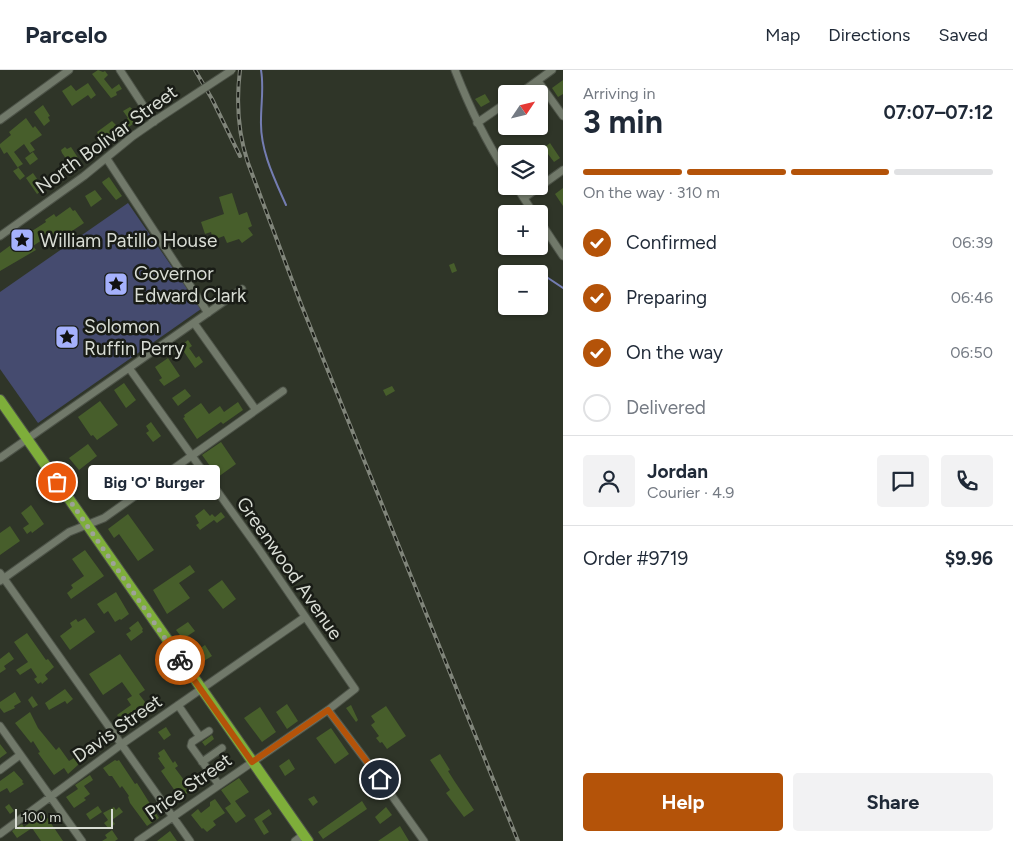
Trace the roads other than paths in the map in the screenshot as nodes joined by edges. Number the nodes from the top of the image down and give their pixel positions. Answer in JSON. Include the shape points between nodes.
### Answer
{"nodes":[{"id":1,"x":69,"y":70,"type":"edge"},
{"id":2,"x":120,"y":70,"type":"edge"},
{"id":3,"x":232,"y":70,"type":"edge"},
{"id":4,"x":455,"y":70,"type":"edge"},
{"id":5,"x":552,"y":70,"type":"edge"},
{"id":6,"x":538,"y":81,"type":"junction"},
{"id":7,"x":532,"y":85,"type":"edge"},
{"id":8,"x":498,"y":109,"type":"edge"},
{"id":9,"x":563,"y":116,"type":"edge"},
{"id":10,"x":0,"y":120,"type":"edge"},
{"id":11,"x":156,"y":120,"type":"junction"},
{"id":12,"x":478,"y":123,"type":"junction"},
{"id":13,"x":107,"y":159,"type":"junction"},
{"id":14,"x":498,"y":160,"type":"edge"},
{"id":15,"x":563,"y":170,"type":"edge"},
{"id":16,"x":522,"y":195,"type":"edge"},
{"id":17,"x":524,"y":198,"type":"junction"},
{"id":18,"x":528,"y":205,"type":"edge"},
{"id":19,"x":548,"y":234,"type":"edge"},
{"id":20,"x":0,"y":236,"type":"edge"},
{"id":21,"x":563,"y":256,"type":"edge"},
{"id":22,"x":242,"y":290,"type":"dead end"},
{"id":23,"x":208,"y":313,"type":"junction"},
{"id":24,"x":194,"y":323,"type":"junction"},
{"id":25,"x":128,"y":368,"type":"junction"},
{"id":26,"x":283,"y":391,"type":"dead end"},
{"id":27,"x":0,"y":400,"type":"edge"},
{"id":28,"x":256,"y":410,"type":"junction"},
{"id":29,"x":27,"y":439,"type":"junction"},
{"id":30,"x":192,"y":456,"type":"junction"},
{"id":31,"x":0,"y":458,"type":"edge"},
{"id":32,"x":86,"y":525,"type":"junction"},
{"id":33,"x":1,"y":577,"type":"edge"},
{"id":34,"x":305,"y":618,"type":"junction"},
{"id":35,"x":201,"y":689,"type":"junction"},
{"id":36,"x":355,"y":689,"type":"joint"},
{"id":37,"x":178,"y":705,"type":"junction"},
{"id":38,"x":328,"y":710,"type":"junction"},
{"id":39,"x":0,"y":726,"type":"edge"},
{"id":40,"x":209,"y":730,"type":"dead end"},
{"id":41,"x":200,"y":737,"type":"junction"},
{"id":42,"x":122,"y":744,"type":"junction"},
{"id":43,"x":222,"y":748,"type":"dead end"},
{"id":44,"x":20,"y":755,"type":"junction"},
{"id":45,"x":202,"y":762,"type":"junction"},
{"id":46,"x":252,"y":762,"type":"junction"},
{"id":47,"x":0,"y":770,"type":"edge"},
{"id":48,"x":219,"y":785,"type":"junction"},
{"id":49,"x":49,"y":796,"type":"junction"},
{"id":50,"x":174,"y":817,"type":"junction"},
{"id":51,"x":0,"y":834,"type":"edge"},
{"id":52,"x":302,"y":839,"type":"edge"},
{"id":53,"x":82,"y":841,"type":"edge"},
{"id":54,"x":138,"y":841,"type":"edge"},
{"id":55,"x":190,"y":841,"type":"edge"},
{"id":56,"x":424,"y":841,"type":"edge"}],
"edges":[{"from":1,"to":10,"type":"street"},
{"from":2,"to":11,"type":"street"},
{"from":3,"to":11,"type":"street","name":"North Bolivar Street","bridge":true},
{"from":4,"to":12,"type":"street"},
{"from":5,"to":6,"type":"street"},
{"from":6,"to":7,"type":"street"},
{"from":6,"to":9,"type":"street"},
{"from":8,"to":12,"type":"street"},
{"from":11,"to":13,"type":"street","name":"North Bolivar Street"},
{"from":12,"to":14,"type":"street"},
{"from":13,"to":20,"type":"street","name":"North Bolivar Street"},
{"from":13,"to":23,"type":"street"},
{"from":15,"to":17,"type":"street"},
{"from":16,"to":17,"type":"street"},
{"from":17,"to":18,"type":"street"},
{"from":19,"to":21,"type":"street"},
{"from":22,"to":23,"type":"street"},
{"from":23,"to":24,"type":"street"},
{"from":24,"to":25,"type":"street"},
{"from":24,"to":28,"type":"street"},
{"from":25,"to":29,"type":"street"},
{"from":25,"to":30,"type":"street","name":"Greenwood Avenue"},
{"from":26,"to":28,"type":"street"},
{"from":27,"to":29,"type":"highway"},
{"from":28,"to":30,"type":"street"},
{"from":29,"to":31,"type":"street"},
{"from":29,"to":32,"type":"highway"},
{"from":30,"to":32,"type":"street","via":[[104,518]]},
{"from":30,"to":34,"type":"street","name":"Greenwood Avenue"},
{"from":32,"to":33,"type":"street","via":[[69,532]]},
{"from":32,"to":35,"type":"highway"},
{"from":33,"to":42,"type":"street"},
{"from":34,"to":35,"type":"street","name":"Davis Street"},
{"from":34,"to":36,"type":"street","name":"Greenwood Avenue"},
{"from":35,"to":37,"type":"street","name":"Davis Street"},
{"from":35,"to":46,"type":"highway"},
{"from":36,"to":38,"type":"street","name":"Price Street"},
{"from":37,"to":41,"type":"street"},
{"from":37,"to":42,"type":"street","name":"Davis Street"},
{"from":38,"to":46,"type":"street","name":"Price Street"},
{"from":38,"to":56,"type":"street"},
{"from":39,"to":44,"type":"street"},
{"from":40,"to":41,"type":"street"},
{"from":41,"to":45,"type":"street","via":[[191,746]]},
{"from":42,"to":49,"type":"street","name":"Davis Street"},
{"from":42,"to":50,"type":"street"},
{"from":43,"to":45,"type":"street"},
{"from":44,"to":47,"type":"street"},
{"from":44,"to":49,"type":"street"},
{"from":45,"to":48,"type":"street"},
{"from":46,"to":48,"type":"street","name":"Price Street"},
{"from":46,"to":52,"type":"highway"},
{"from":48,"to":50,"type":"street","name":"Price Street"},
{"from":49,"to":51,"type":"street","name":"Davis Street"},
{"from":49,"to":53,"type":"street"},
{"from":50,"to":54,"type":"street","name":"Price Street"},
{"from":50,"to":55,"type":"street"}]}
